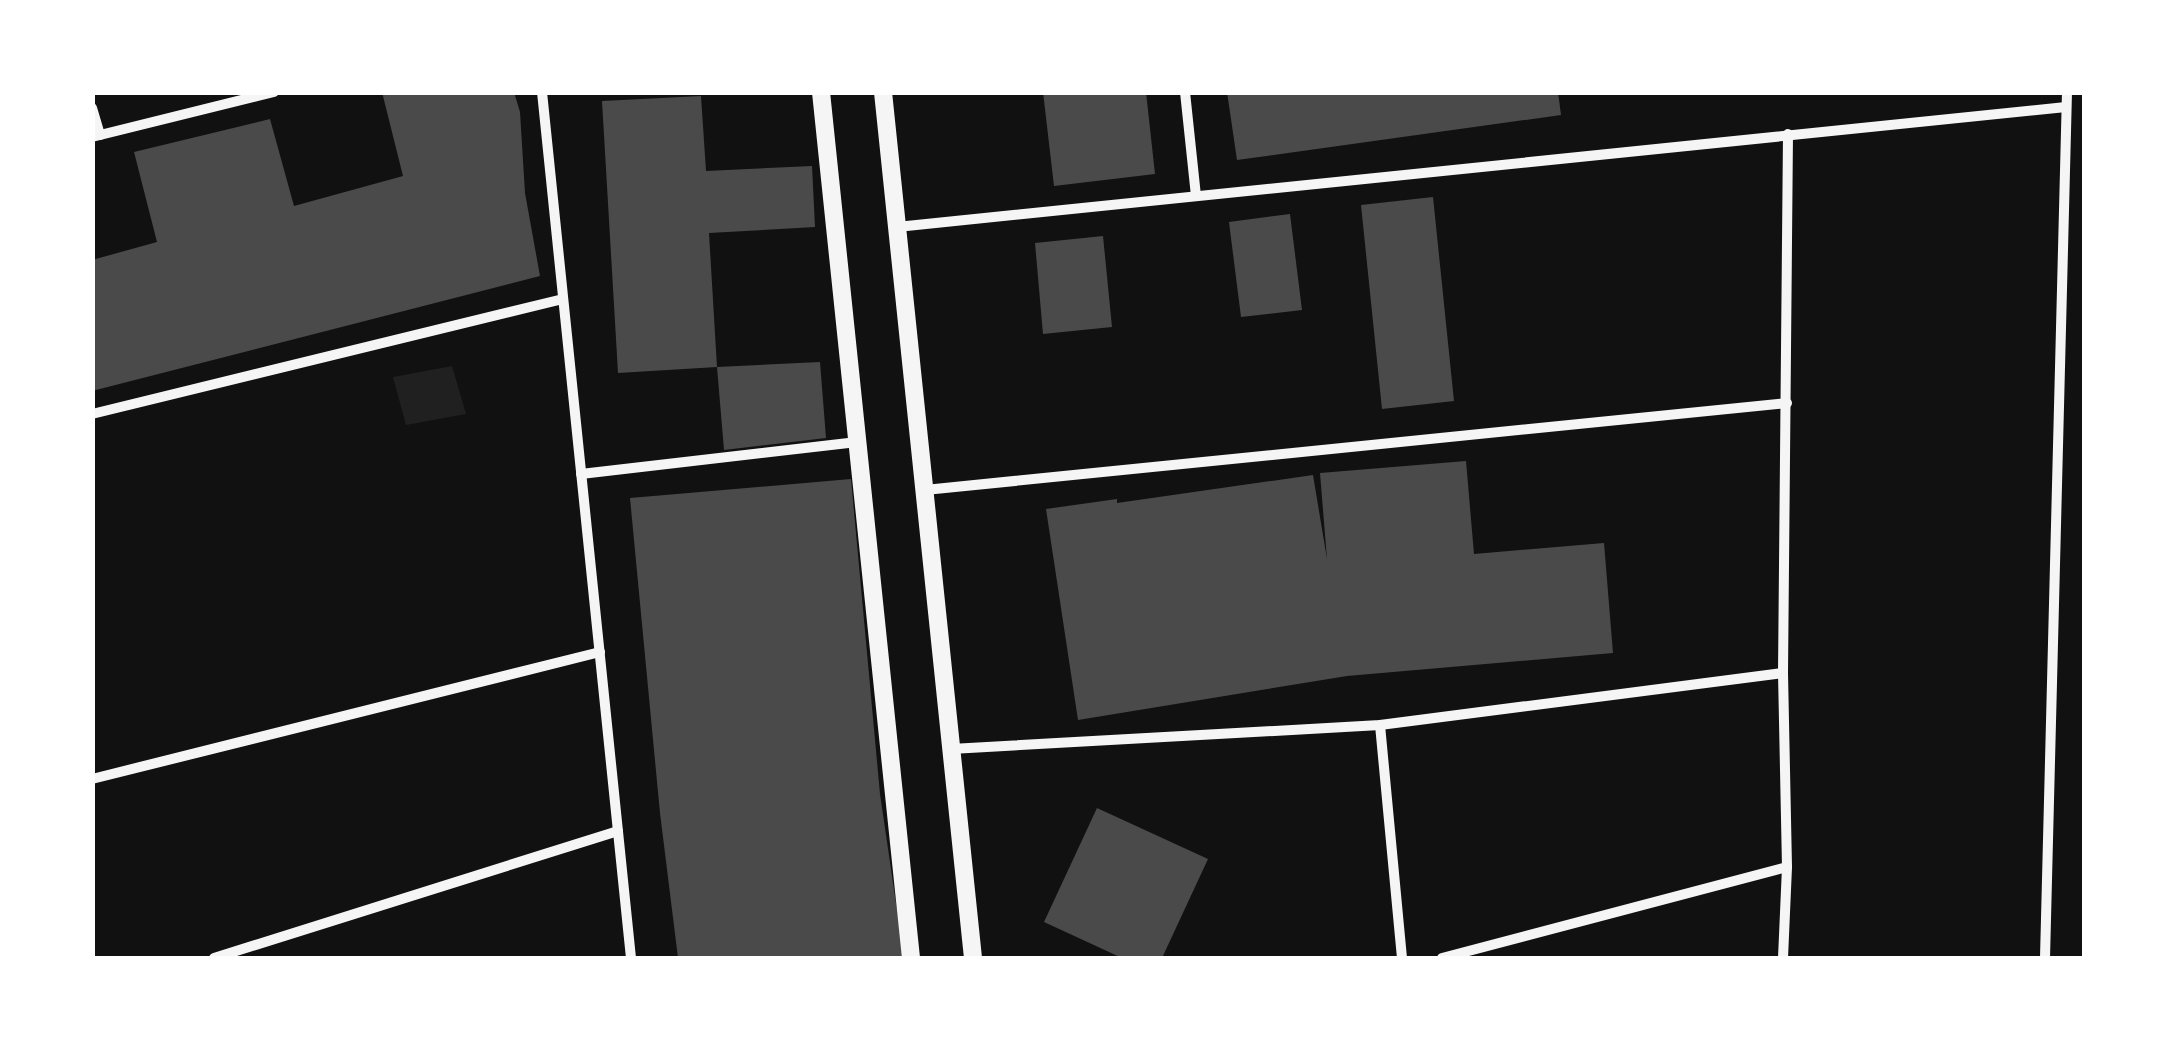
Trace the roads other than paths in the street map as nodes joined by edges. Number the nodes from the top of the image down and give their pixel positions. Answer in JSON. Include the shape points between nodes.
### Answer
{"nodes":[{"id":1,"x":274,"y":92,"type":"edge"},
{"id":2,"x":542,"y":92,"type":"edge"},
{"id":3,"x":821,"y":92,"type":"edge"},
{"id":4,"x":884,"y":92,"type":"edge"},
{"id":5,"x":1185,"y":92,"type":"edge"},
{"id":6,"x":2066,"y":92,"type":"edge"},
{"id":7,"x":2066,"y":107,"type":"junction"},
{"id":8,"x":92,"y":108,"type":"edge"},
{"id":9,"x":1788,"y":134,"type":"junction"},
{"id":10,"x":96,"y":136,"type":"edge"},
{"id":11,"x":1196,"y":196,"type":"junction"},
{"id":12,"x":897,"y":228,"type":"junction"},
{"id":13,"x":564,"y":299,"type":"junction"},
{"id":14,"x":1787,"y":404,"type":"junction"},
{"id":15,"x":92,"y":414,"type":"edge"},
{"id":16,"x":857,"y":442,"type":"junction"},
{"id":17,"x":581,"y":474,"type":"junction"},
{"id":18,"x":924,"y":490,"type":"junction"},
{"id":19,"x":600,"y":652,"type":"junction"},
{"id":20,"x":1783,"y":673,"type":"junction"},
{"id":21,"x":1380,"y":725,"type":"junction"},
{"id":22,"x":951,"y":749,"type":"junction"},
{"id":23,"x":92,"y":779,"type":"edge"},
{"id":24,"x":618,"y":831,"type":"junction"},
{"id":25,"x":1787,"y":867,"type":"junction"},
{"id":26,"x":214,"y":958,"type":"edge"},
{"id":27,"x":631,"y":958,"type":"edge"},
{"id":28,"x":911,"y":958,"type":"edge"},
{"id":29,"x":972,"y":958,"type":"edge"},
{"id":30,"x":1402,"y":958,"type":"edge"},
{"id":31,"x":1442,"y":958,"type":"edge"},
{"id":32,"x":1783,"y":958,"type":"edge"},
{"id":33,"x":2044,"y":958,"type":"edge"}],
"edges":[{"from":1,"to":10,"type":"street"},
{"from":2,"to":13,"type":"street"},
{"from":3,"to":16,"type":"street"},
{"from":4,"to":12,"type":"street"},
{"from":5,"to":11,"type":"street"},
{"from":6,"to":7,"type":"street"},
{"from":7,"to":9,"type":"street"},
{"from":7,"to":33,"type":"street"},
{"from":8,"to":10,"type":"street"},
{"from":9,"to":11,"type":"street"},
{"from":9,"to":14,"type":"street"},
{"from":11,"to":12,"type":"street"},
{"from":12,"to":18,"type":"street"},
{"from":13,"to":15,"type":"street"},
{"from":13,"to":17,"type":"street"},
{"from":14,"to":18,"type":"street"},
{"from":14,"to":20,"type":"street"},
{"from":16,"to":17,"type":"street"},
{"from":16,"to":28,"type":"street"},
{"from":17,"to":19,"type":"street"},
{"from":18,"to":22,"type":"street"},
{"from":19,"to":23,"type":"street"},
{"from":19,"to":24,"type":"street"},
{"from":20,"to":21,"type":"street"},
{"from":20,"to":25,"type":"street"},
{"from":21,"to":22,"type":"street"},
{"from":21,"to":30,"type":"street"},
{"from":22,"to":29,"type":"street"},
{"from":24,"to":26,"type":"street"},
{"from":24,"to":27,"type":"street"},
{"from":25,"to":31,"type":"street"},
{"from":25,"to":32,"type":"street"}]}
